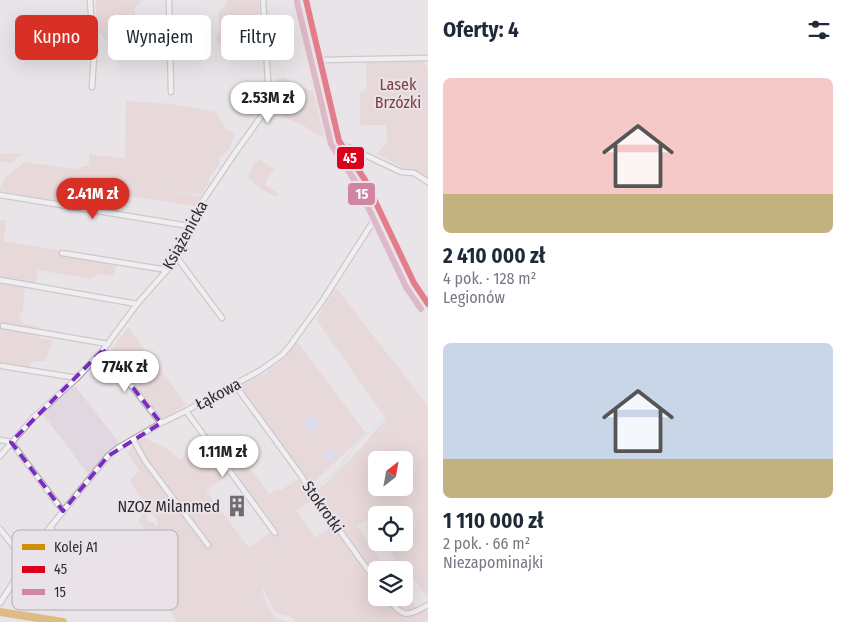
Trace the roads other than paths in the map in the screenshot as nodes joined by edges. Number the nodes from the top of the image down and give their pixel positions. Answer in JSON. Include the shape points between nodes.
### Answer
{"nodes":[{"id":1,"x":90,"y":0,"type":"edge"},
{"id":2,"x":169,"y":0,"type":"edge"},
{"id":3,"x":263,"y":0,"type":"edge"},
{"id":4,"x":306,"y":0,"type":"edge"},
{"id":5,"x":428,"y":58,"type":"edge"},
{"id":6,"x":320,"y":60,"type":"junction"},
{"id":7,"x":92,"y":87,"type":"dead end"},
{"id":8,"x":171,"y":92,"type":"dead end"},
{"id":9,"x":343,"y":147,"type":"junction"},
{"id":10,"x":428,"y":182,"type":"edge"},
{"id":11,"x":0,"y":194,"type":"edge"},
{"id":12,"x":382,"y":213,"type":"junction"},
{"id":13,"x":190,"y":226,"type":"junction"},
{"id":14,"x":62,"y":253,"type":"dead end"},
{"id":15,"x":175,"y":255,"type":"junction"},
{"id":16,"x":167,"y":270,"type":"junction"},
{"id":17,"x":0,"y":280,"type":"edge"},
{"id":18,"x":137,"y":304,"type":"junction"},
{"id":19,"x":428,"y":304,"type":"edge"},
{"id":20,"x":222,"y":318,"type":"dead end"},
{"id":21,"x":3,"y":326,"type":"dead end"},
{"id":22,"x":108,"y":344,"type":"junction"},
{"id":23,"x":104,"y":350,"type":"junction"},
{"id":24,"x":2,"y":366,"type":"dead end"},
{"id":25,"x":77,"y":378,"type":"junction"},
{"id":26,"x":235,"y":385,"type":"junction"},
{"id":27,"x":186,"y":411,"type":"junction"},
{"id":28,"x":161,"y":423,"type":"junction"},
{"id":29,"x":133,"y":439,"type":"junction"},
{"id":30,"x":0,"y":440,"type":"edge"},
{"id":31,"x":11,"y":442,"type":"junction"},
{"id":32,"x":0,"y":456,"type":"edge"},
{"id":33,"x":63,"y":511,"type":"junction"},
{"id":34,"x":50,"y":527,"type":"junction"},
{"id":35,"x":0,"y":529,"type":"edge"},
{"id":36,"x":48,"y":530,"type":"edge"},
{"id":37,"x":52,"y":530,"type":"edge"},
{"id":38,"x":275,"y":533,"type":"dead end"},
{"id":39,"x":12,"y":544,"type":"edge"},
{"id":40,"x":208,"y":545,"type":"dead end"},
{"id":41,"x":368,"y":570,"type":"edge"},
{"id":42,"x":12,"y":584,"type":"edge"},
{"id":43,"x":0,"y":603,"type":"edge"},
{"id":44,"x":428,"y":605,"type":"edge"},
{"id":45,"x":395,"y":606,"type":"edge"}],
"edges":[{"from":1,"to":7,"type":"street","via":[[94,56]]},
{"from":2,"to":8,"type":"street"},
{"from":3,"to":13,"type":"street","name":"Książenicka","via":[[268,104],[202,202]]},
{"from":4,"to":6,"type":"street"},
{"from":5,"to":6,"type":"street"},
{"from":6,"to":9,"type":"street"},
{"from":9,"to":10,"type":"street","via":[[401,172],[414,173]]},
{"from":9,"to":12,"type":"street","via":[[361,172]]},
{"from":11,"to":13,"type":"street"},
{"from":12,"to":19,"type":"street","via":[[414,283]]},
{"from":12,"to":26,"type":"street","name":"Łąkowa","via":[[378,214],[289,347],[261,370]]},
{"from":13,"to":15,"type":"street","name":"Książenicka"},
{"from":14,"to":16,"type":"street"},
{"from":15,"to":16,"type":"street","name":"Książenicka"},
{"from":15,"to":20,"type":"street"},
{"from":16,"to":18,"type":"street","name":"Książenicka"},
{"from":17,"to":18,"type":"street"},
{"from":18,"to":22,"type":"street","name":"Książenicka"},
{"from":21,"to":22,"type":"street"},
{"from":22,"to":23,"type":"street","name":"Książenicka"},
{"from":23,"to":25,"type":"street","name":"Książenicka"},
{"from":23,"to":28,"type":"street"},
{"from":24,"to":25,"type":"street"},
{"from":25,"to":31,"type":"street","name":"Książenicka"},
{"from":26,"to":27,"type":"street","name":"Łąkowa"},
{"from":26,"to":41,"type":"street","name":"Stokrotki"},
{"from":27,"to":28,"type":"street","name":"Łąkowa"},
{"from":27,"to":38,"type":"street"},
{"from":28,"to":29,"type":"street","name":"Łąkowa"},
{"from":29,"to":33,"type":"street","name":"Łąkowa","via":[[108,456]]},
{"from":29,"to":40,"type":"street","via":[[145,461]]},
{"from":30,"to":31,"type":"street"},
{"from":31,"to":32,"type":"street","name":"Książenicka"},
{"from":31,"to":33,"type":"street"},
{"from":33,"to":34,"type":"street","name":"Łąkowa"},
{"from":34,"to":36,"type":"street","name":"Łąkowa"},
{"from":34,"to":37,"type":"street"},
{"from":35,"to":39,"type":"street"},
{"from":42,"to":43,"type":"street","name":"Łąkowa"},
{"from":44,"to":45,"type":"street","via":[[410,614],[400,612]]}]}
